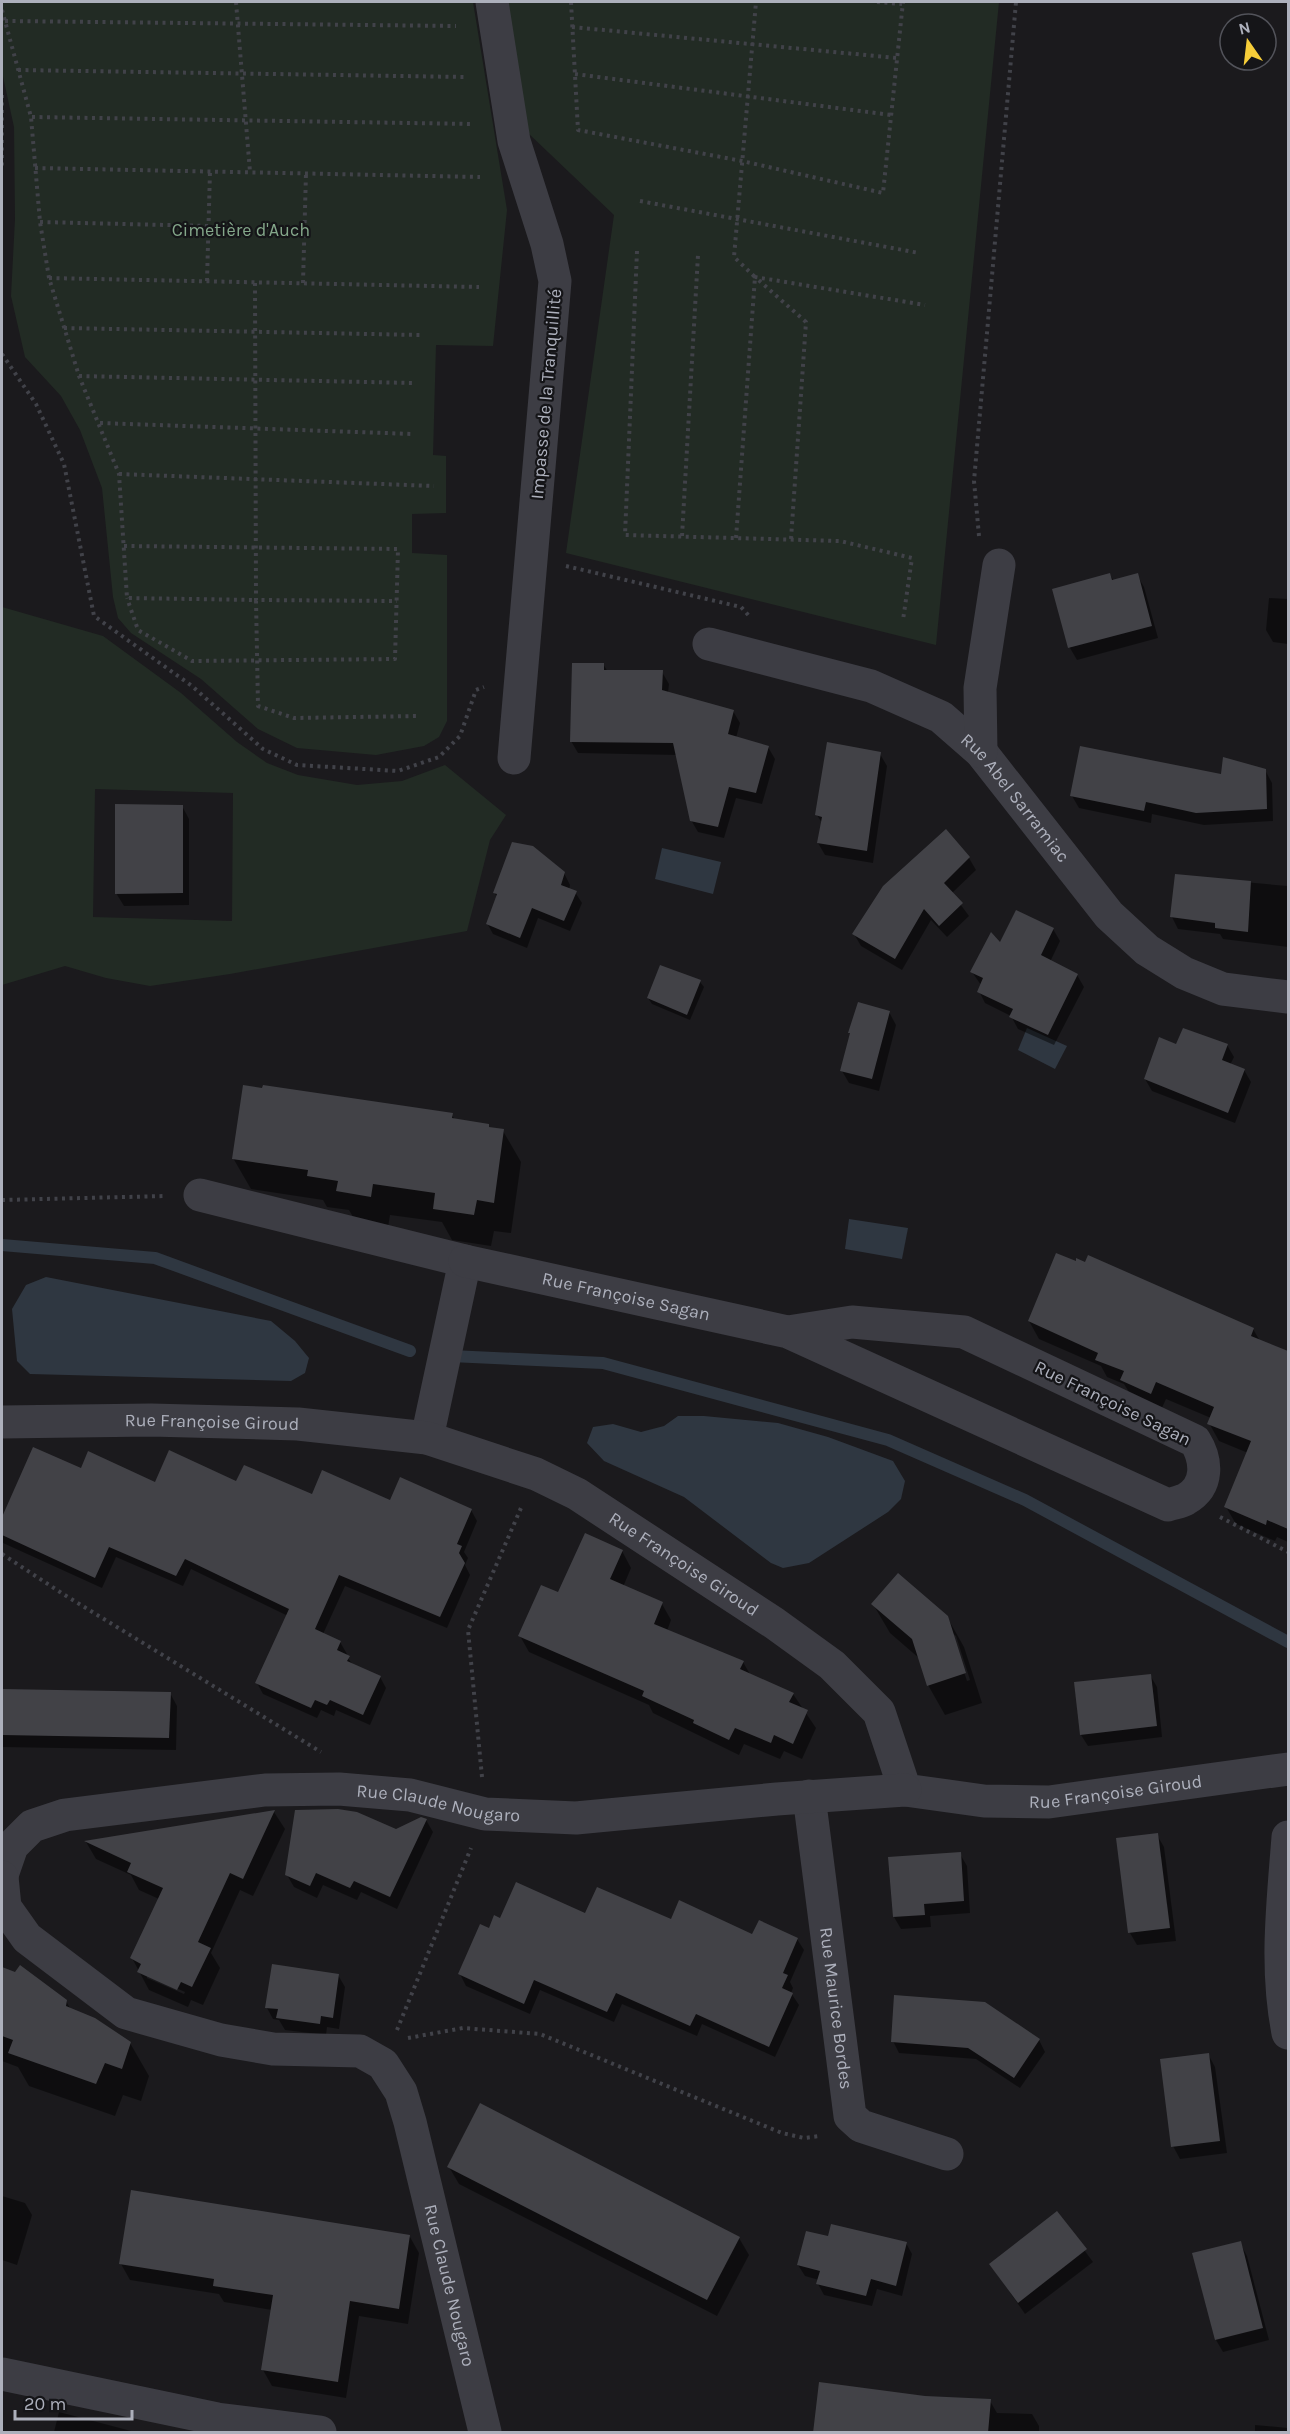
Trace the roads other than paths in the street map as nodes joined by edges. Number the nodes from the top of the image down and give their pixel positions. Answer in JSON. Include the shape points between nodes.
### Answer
{"nodes":[{"id":1,"x":492,"y":2,"type":"edge"},
{"id":2,"x":999,"y":565,"type":"road end"},
{"id":3,"x":709,"y":644,"type":"dead end"},
{"id":4,"x":981,"y":752,"type":"junction"},
{"id":5,"x":514,"y":758,"type":"dead end"},
{"id":6,"x":1288,"y":997,"type":"edge"},
{"id":7,"x":200,"y":1195,"type":"road end"},
{"id":8,"x":465,"y":1261,"type":"junction"},
{"id":9,"x":788,"y":1332,"type":"junction"},
{"id":10,"x":2,"y":1422,"type":"edge"},
{"id":11,"x":427,"y":1438,"type":"junction"},
{"id":12,"x":1288,"y":1769,"type":"edge"},
{"id":13,"x":905,"y":1790,"type":"junction"},
{"id":14,"x":809,"y":1796,"type":"junction"},
{"id":15,"x":1288,"y":1837,"type":"edge"},
{"id":16,"x":2,"y":1876,"type":"edge"},
{"id":17,"x":1285,"y":2000,"type":"edge"},
{"id":18,"x":1288,"y":2033,"type":"edge"},
{"id":19,"x":947,"y":2154,"type":"dead end"},
{"id":20,"x":2,"y":2374,"type":"edge"},
{"id":21,"x":320,"y":2433,"type":"edge"},
{"id":22,"x":485,"y":2433,"type":"edge"}],
"edges":[{"from":1,"to":5,"type":"street","name":"Impasse de la Tranquillité","via":[[514,141],[555,281]]},
{"from":2,"to":4,"type":"street","via":[[980,688]]},
{"from":3,"to":4,"type":"street","name":"Rue Abel Sarramiac","via":[[871,686],[941,717]]},
{"from":4,"to":6,"type":"street","name":"Rue Abel Sarramiac","via":[[1108,915],[1147,950],[1184,973],[1223,989]]},
{"from":7,"to":8,"type":"street","name":"Rue Françoise Sagan"},
{"from":8,"to":9,"type":"street","name":"Rue Françoise Sagan"},
{"from":8,"to":11,"type":"street"},
{"from":9,"to":9,"type":"street","name":"Rue Françoise Sagan","via":[[1168,1505],[1186,1499],[1199,1488],[1205,1471],[1203,1454],[1195,1441],[964,1332],[852,1322]]},
{"from":10,"to":11,"type":"street","name":"Rue Françoise Giroud","via":[[152,1420],[298,1424]]},
{"from":11,"to":13,"type":"street","name":"Rue Françoise Giroud","via":[[536,1474],[577,1494],[832,1665],[879,1712]]},
{"from":12,"to":13,"type":"street","name":"Rue Françoise Giroud","via":[[1049,1802],[984,1801]]},
{"from":13,"to":14,"type":"street","name":"Rue Claude Nougaro"},
{"from":14,"to":16,"type":"street","name":"Rue Claude Nougaro","via":[[576,1818],[485,1814],[410,1795],[339,1789],[264,1790],[65,1815],[32,1826],[12,1846]]},
{"from":14,"to":19,"type":"street","name":"Rue Maurice Bordes","via":[[850,2116],[861,2126]]},
{"from":15,"to":17,"type":"street","via":[[1279,1948]]},
{"from":16,"to":22,"type":"street","name":"Rue Claude Nougaro","via":[[5,1907],[27,1938],[126,2013],[221,2040],[273,2049],[388,2052],[410,2122]]},
{"from":17,"to":18,"type":"street"},
{"from":20,"to":21,"type":"street","via":[[217,2419]]}]}
